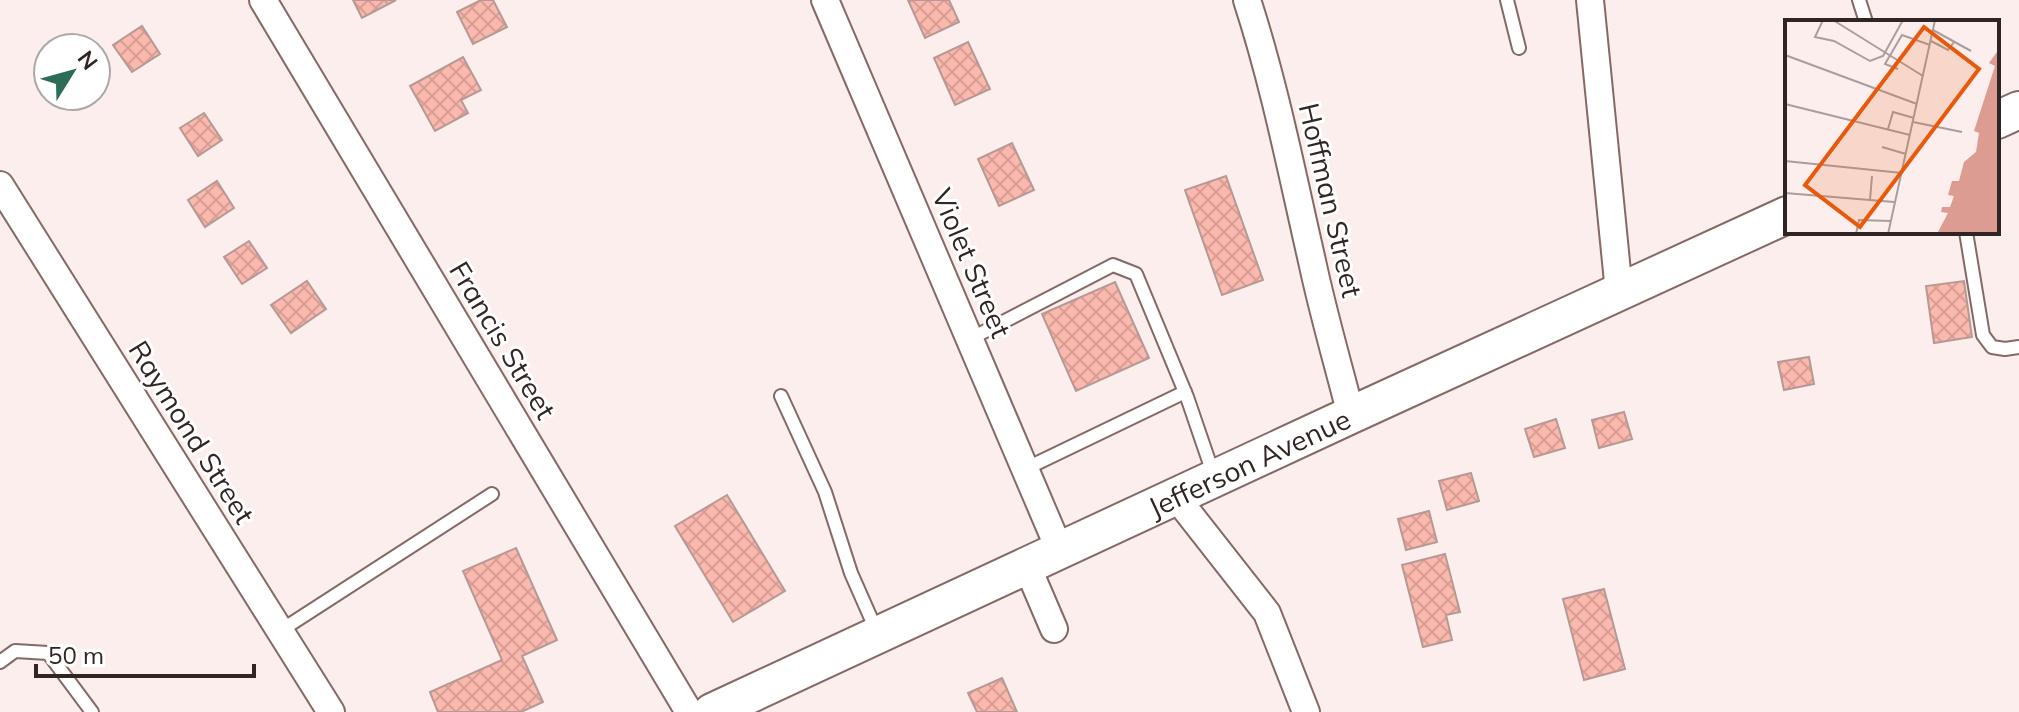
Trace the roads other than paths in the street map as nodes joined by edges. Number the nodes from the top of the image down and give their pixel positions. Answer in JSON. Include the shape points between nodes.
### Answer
{"nodes":[{"id":1,"x":263,"y":0,"type":"edge"},
{"id":2,"x":825,"y":0,"type":"edge"},
{"id":3,"x":1247,"y":0,"type":"edge"},
{"id":4,"x":1507,"y":0,"type":"edge"},
{"id":5,"x":1590,"y":0,"type":"edge"},
{"id":6,"x":1859,"y":0,"type":"edge"},
{"id":7,"x":1865,"y":20,"type":"edge"},
{"id":8,"x":1519,"y":48,"type":"dead end"},
{"id":9,"x":2019,"y":110,"type":"edge"},
{"id":10,"x":1999,"y":119,"type":"edge"},
{"id":11,"x":0,"y":185,"type":"edge"},
{"id":12,"x":1785,"y":216,"type":"edge"},
{"id":13,"x":1966,"y":234,"type":"edge"},
{"id":14,"x":1619,"y":292,"type":"junction"},
{"id":15,"x":970,"y":339,"type":"junction"},
{"id":16,"x":2019,"y":347,"type":"edge"},
{"id":17,"x":1185,"y":392,"type":"junction"},
{"id":18,"x":781,"y":396,"type":"dead end"},
{"id":19,"x":1351,"y":415,"type":"junction"},
{"id":20,"x":1025,"y":469,"type":"junction"},
{"id":21,"x":1215,"y":479,"type":"junction"},
{"id":22,"x":492,"y":494,"type":"dead end"},
{"id":23,"x":1176,"y":497,"type":"junction"},
{"id":24,"x":1060,"y":551,"type":"junction"},
{"id":25,"x":1027,"y":566,"type":"junction"},
{"id":26,"x":1054,"y":629,"type":"dead end"},
{"id":27,"x":280,"y":631,"type":"junction"},
{"id":28,"x":878,"y":635,"type":"junction"},
{"id":29,"x":0,"y":662,"type":"edge"},
{"id":30,"x":92,"y":712,"type":"edge"},
{"id":31,"x":331,"y":712,"type":"edge"},
{"id":32,"x":689,"y":712,"type":"edge"},
{"id":33,"x":712,"y":712,"type":"edge"},
{"id":34,"x":1306,"y":712,"type":"edge"}],
"edges":[{"from":1,"to":32,"type":"street","name":"Francis Street"},
{"from":2,"to":15,"type":"street","name":"Violet Street"},
{"from":3,"to":19,"type":"street","name":"Hoffman Street"},
{"from":4,"to":8,"type":"lane"},
{"from":5,"to":14,"type":"street"},
{"from":6,"to":7,"type":"lane"},
{"from":9,"to":10,"type":"main road"},
{"from":11,"to":27,"type":"street","name":"Raymond Street"},
{"from":12,"to":14,"type":"main road","name":"Jefferson Avenue"},
{"from":13,"to":16,"type":"lane","via":[[1983,335],[1992,347]]},
{"from":14,"to":19,"type":"main road","name":"Jefferson Avenue"},
{"from":15,"to":17,"type":"lane","via":[[1113,265],[1136,274]]},
{"from":15,"to":20,"type":"street","name":"Violet Street"},
{"from":17,"to":20,"type":"lane"},
{"from":17,"to":21,"type":"lane"},
{"from":18,"to":28,"type":"lane","via":[[825,492]]},
{"from":19,"to":21,"type":"main road","name":"Jefferson Avenue"},
{"from":20,"to":24,"type":"street","name":"Violet Street"},
{"from":21,"to":23,"type":"main road","name":"Jefferson Avenue"},
{"from":22,"to":27,"type":"lane"},
{"from":23,"to":24,"type":"main road","name":"Jefferson Avenue"},
{"from":23,"to":34,"type":"street","via":[[1267,613]]},
{"from":24,"to":25,"type":"main road","name":"Jefferson Avenue"},
{"from":25,"to":26,"type":"street"},
{"from":25,"to":28,"type":"main road","name":"Jefferson Avenue"},
{"from":27,"to":31,"type":"street","name":"Raymond Street"},
{"from":28,"to":33,"type":"main road","name":"Jefferson Avenue"},
{"from":29,"to":30,"type":"lane","via":[[15,651],[48,653]]}]}
